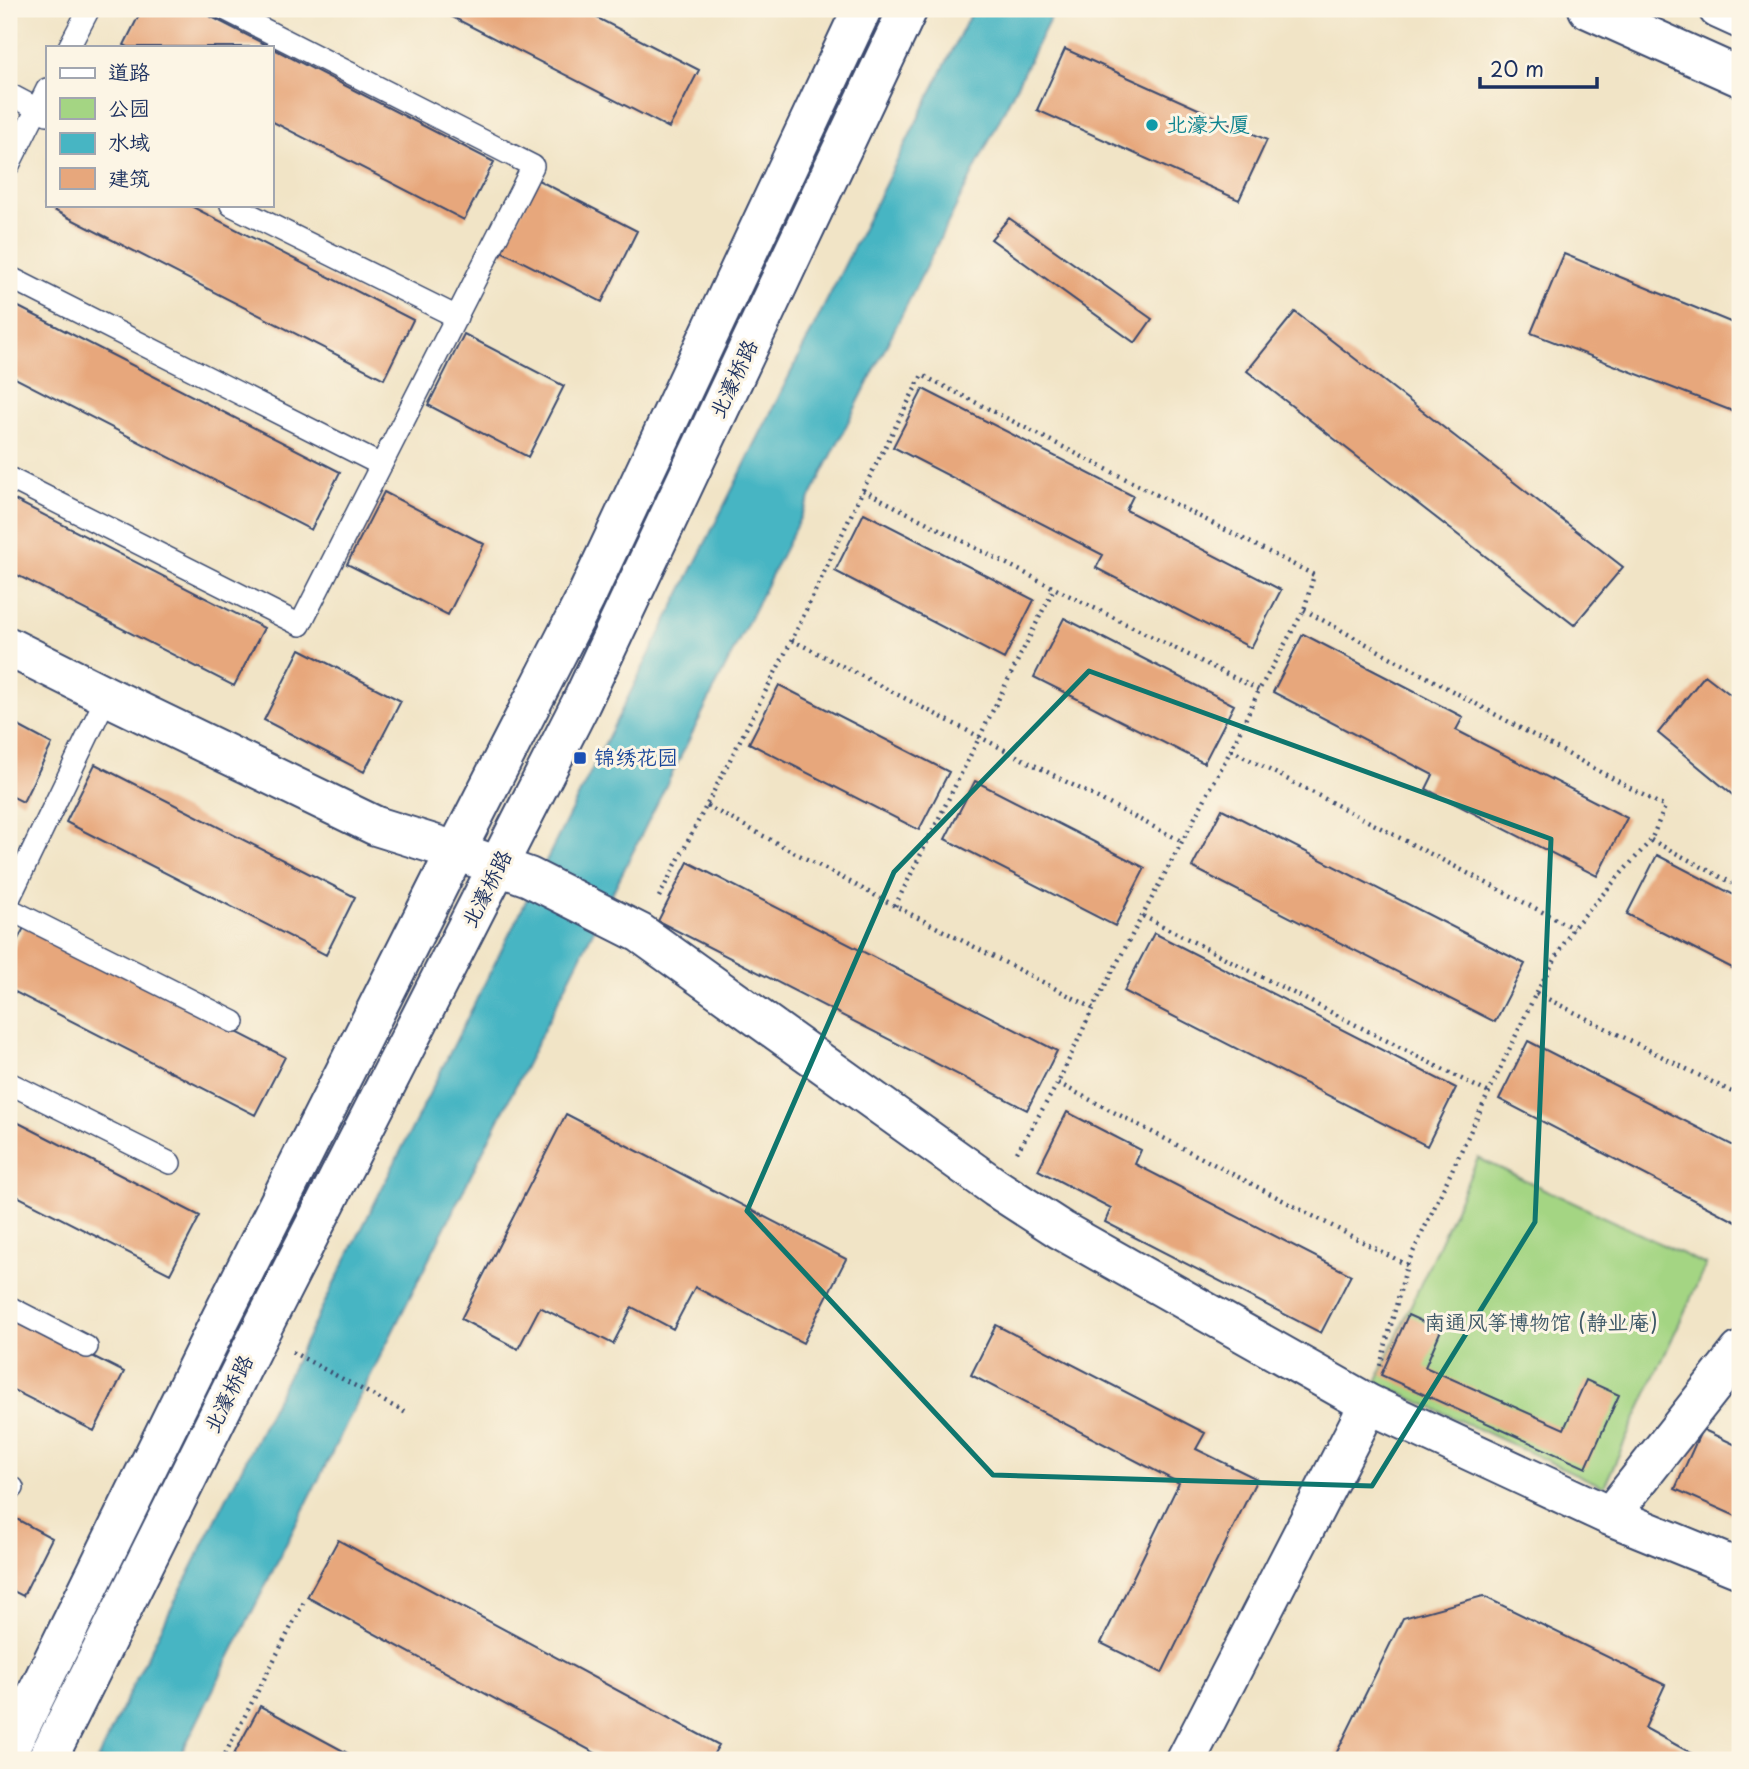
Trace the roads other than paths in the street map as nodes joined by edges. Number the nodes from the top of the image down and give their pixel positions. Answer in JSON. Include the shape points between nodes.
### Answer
{"nodes":[{"id":1,"x":89,"y":9,"type":"edge"},
{"id":2,"x":224,"y":9,"type":"edge"},
{"id":3,"x":862,"y":9,"type":"edge"},
{"id":4,"x":908,"y":9,"type":"edge"},
{"id":5,"x":1588,"y":9,"type":"edge"},
{"id":6,"x":1718,"y":9,"type":"edge"},
{"id":7,"x":1740,"y":19,"type":"edge"},
{"id":8,"x":70,"y":46,"type":"edge"},
{"id":9,"x":1740,"y":77,"type":"edge"},
{"id":10,"x":46,"y":93,"type":"edge"},
{"id":11,"x":9,"y":94,"type":"edge"},
{"id":12,"x":42,"y":111,"type":"edge"},
{"id":13,"x":9,"y":165,"type":"edge"},
{"id":14,"x":233,"y":206,"type":"edge"},
{"id":15,"x":9,"y":276,"type":"edge"},
{"id":16,"x":457,"y":317,"type":"junction"},
{"id":17,"x":381,"y":465,"type":"junction"},
{"id":18,"x":9,"y":478,"type":"edge"},
{"id":19,"x":9,"y":647,"type":"edge"},
{"id":20,"x":107,"y":696,"type":"junction"},
{"id":21,"x":456,"y":851,"type":"junction"},
{"id":22,"x":514,"y":871,"type":"junction"},
{"id":23,"x":9,"y":899,"type":"edge"},
{"id":24,"x":9,"y":909,"type":"edge"},
{"id":25,"x":234,"y":1022,"type":"dead end"},
{"id":26,"x":9,"y":1083,"type":"edge"},
{"id":27,"x":170,"y":1163,"type":"dead end"},
{"id":28,"x":9,"y":1307,"type":"edge"},
{"id":29,"x":87,"y":1347,"type":"dead end"},
{"id":30,"x":1740,"y":1351,"type":"edge"},
{"id":31,"x":1370,"y":1404,"type":"junction"},
{"id":32,"x":1610,"y":1516,"type":"junction"},
{"id":33,"x":1740,"y":1569,"type":"edge"},
{"id":34,"x":9,"y":1750,"type":"edge"},
{"id":35,"x":47,"y":1760,"type":"edge"},
{"id":36,"x":1186,"y":1760,"type":"edge"}],
"edges":[{"from":1,"to":8,"type":"lane"},
{"from":2,"to":16,"type":"lane","via":[[533,166]]},
{"from":3,"to":21,"type":"main road","name":"北濠桥路","via":[[586,597]]},
{"from":4,"to":22,"type":"main road","name":"北濠桥路","via":[[581,703]]},
{"from":5,"to":9,"type":"main road"},
{"from":6,"to":7,"type":"main road"},
{"from":10,"to":12,"type":"lane"},
{"from":11,"to":12,"type":"lane"},
{"from":12,"to":13,"type":"lane"},
{"from":14,"to":16,"type":"lane"},
{"from":15,"to":17,"type":"lane"},
{"from":16,"to":17,"type":"lane"},
{"from":17,"to":18,"type":"lane","via":[[300,625]]},
{"from":19,"to":20,"type":"main road"},
{"from":20,"to":21,"type":"main road","via":[[376,826]]},
{"from":20,"to":23,"type":"lane"},
{"from":21,"to":22,"type":"main road"},
{"from":21,"to":34,"type":"main road","name":"北濠桥路"},
{"from":22,"to":31,"type":"main road","via":[[632,929],[1061,1230]]},
{"from":22,"to":35,"type":"main road","name":"北濠桥路","via":[[258,1336]]},
{"from":24,"to":25,"type":"lane"},
{"from":26,"to":27,"type":"lane"},
{"from":28,"to":29,"type":"lane"},
{"from":30,"to":32,"type":"main road"},
{"from":31,"to":32,"type":"main road"},
{"from":31,"to":36,"type":"main road"},
{"from":32,"to":33,"type":"main road"}]}
